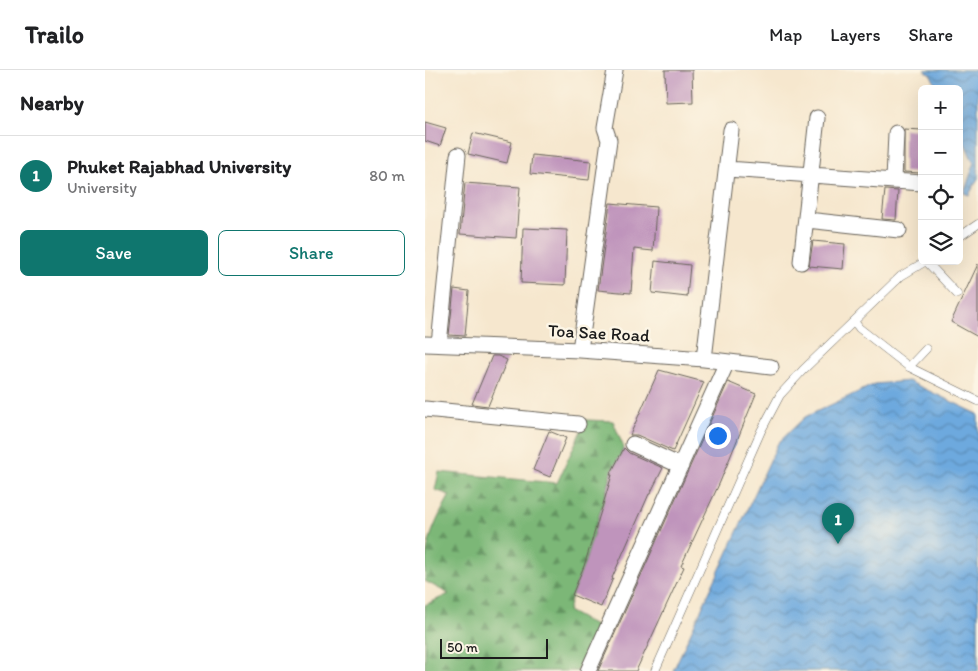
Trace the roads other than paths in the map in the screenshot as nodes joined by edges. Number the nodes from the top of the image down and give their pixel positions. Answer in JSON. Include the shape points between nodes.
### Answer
{"nodes":[{"id":1,"x":615,"y":70,"type":"edge"},
{"id":2,"x":817,"y":118,"type":"dead end"},
{"id":3,"x":731,"y":130,"type":"dead end"},
{"id":4,"x":896,"y":133,"type":"dead end"},
{"id":5,"x":458,"y":155,"type":"dead end"},
{"id":6,"x":727,"y":169,"type":"junction"},
{"id":7,"x":811,"y":176,"type":"junction"},
{"id":8,"x":893,"y":180,"type":"junction"},
{"id":9,"x":918,"y":183,"type":"edge"},
{"id":10,"x":807,"y":220,"type":"junction"},
{"id":11,"x":978,"y":224,"type":"edge"},
{"id":12,"x":899,"y":230,"type":"dead end"},
{"id":13,"x":963,"y":234,"type":"edge"},
{"id":14,"x":801,"y":262,"type":"dead end"},
{"id":15,"x":919,"y":265,"type":"edge"},
{"id":16,"x":930,"y":265,"type":"edge"},
{"id":17,"x":957,"y":294,"type":"dead end"},
{"id":18,"x":854,"y":321,"type":"junction"},
{"id":19,"x":432,"y":344,"type":"edge"},
{"id":20,"x":926,"y":349,"type":"dead end"},
{"id":21,"x":580,"y":350,"type":"junction"},
{"id":22,"x":704,"y":359,"type":"junction"},
{"id":23,"x":727,"y":362,"type":"junction"},
{"id":24,"x":771,"y":367,"type":"dead end"},
{"id":25,"x":909,"y":367,"type":"junction"},
{"id":26,"x":978,"y":401,"type":"edge"},
{"id":27,"x":425,"y":409,"type":"edge"},
{"id":28,"x":577,"y":424,"type":"dead end"},
{"id":29,"x":633,"y":444,"type":"dead end"},
{"id":30,"x":681,"y":466,"type":"junction"},
{"id":31,"x":588,"y":671,"type":"edge"},
{"id":32,"x":655,"y":671,"type":"edge"}],
"edges":[{"from":1,"to":21,"type":"street","via":[[605,128],[609,140]]},
{"from":2,"to":7,"type":"street"},
{"from":3,"to":6,"type":"street"},
{"from":4,"to":8,"type":"street"},
{"from":5,"to":19,"type":"street"},
{"from":6,"to":7,"type":"street"},
{"from":6,"to":22,"type":"street"},
{"from":7,"to":8,"type":"street"},
{"from":7,"to":10,"type":"street"},
{"from":8,"to":9,"type":"street"},
{"from":10,"to":12,"type":"street"},
{"from":10,"to":14,"type":"street"},
{"from":11,"to":13,"type":"lane"},
{"from":15,"to":18,"type":"lane","via":[[901,276]]},
{"from":16,"to":17,"type":"lane"},
{"from":18,"to":25,"type":"lane"},
{"from":18,"to":32,"type":"lane","via":[[780,395]]},
{"from":19,"to":21,"type":"street","name":"Toa Sae Road"},
{"from":20,"to":25,"type":"lane"},
{"from":21,"to":22,"type":"street","name":"Toa Sae Road"},
{"from":22,"to":23,"type":"street","name":"Toa Sae Road"},
{"from":23,"to":24,"type":"street","name":"Toa Sae Road"},
{"from":23,"to":30,"type":"street"},
{"from":25,"to":26,"type":"lane"},
{"from":27,"to":28,"type":"street"},
{"from":29,"to":30,"type":"street"},
{"from":30,"to":31,"type":"street"}]}
